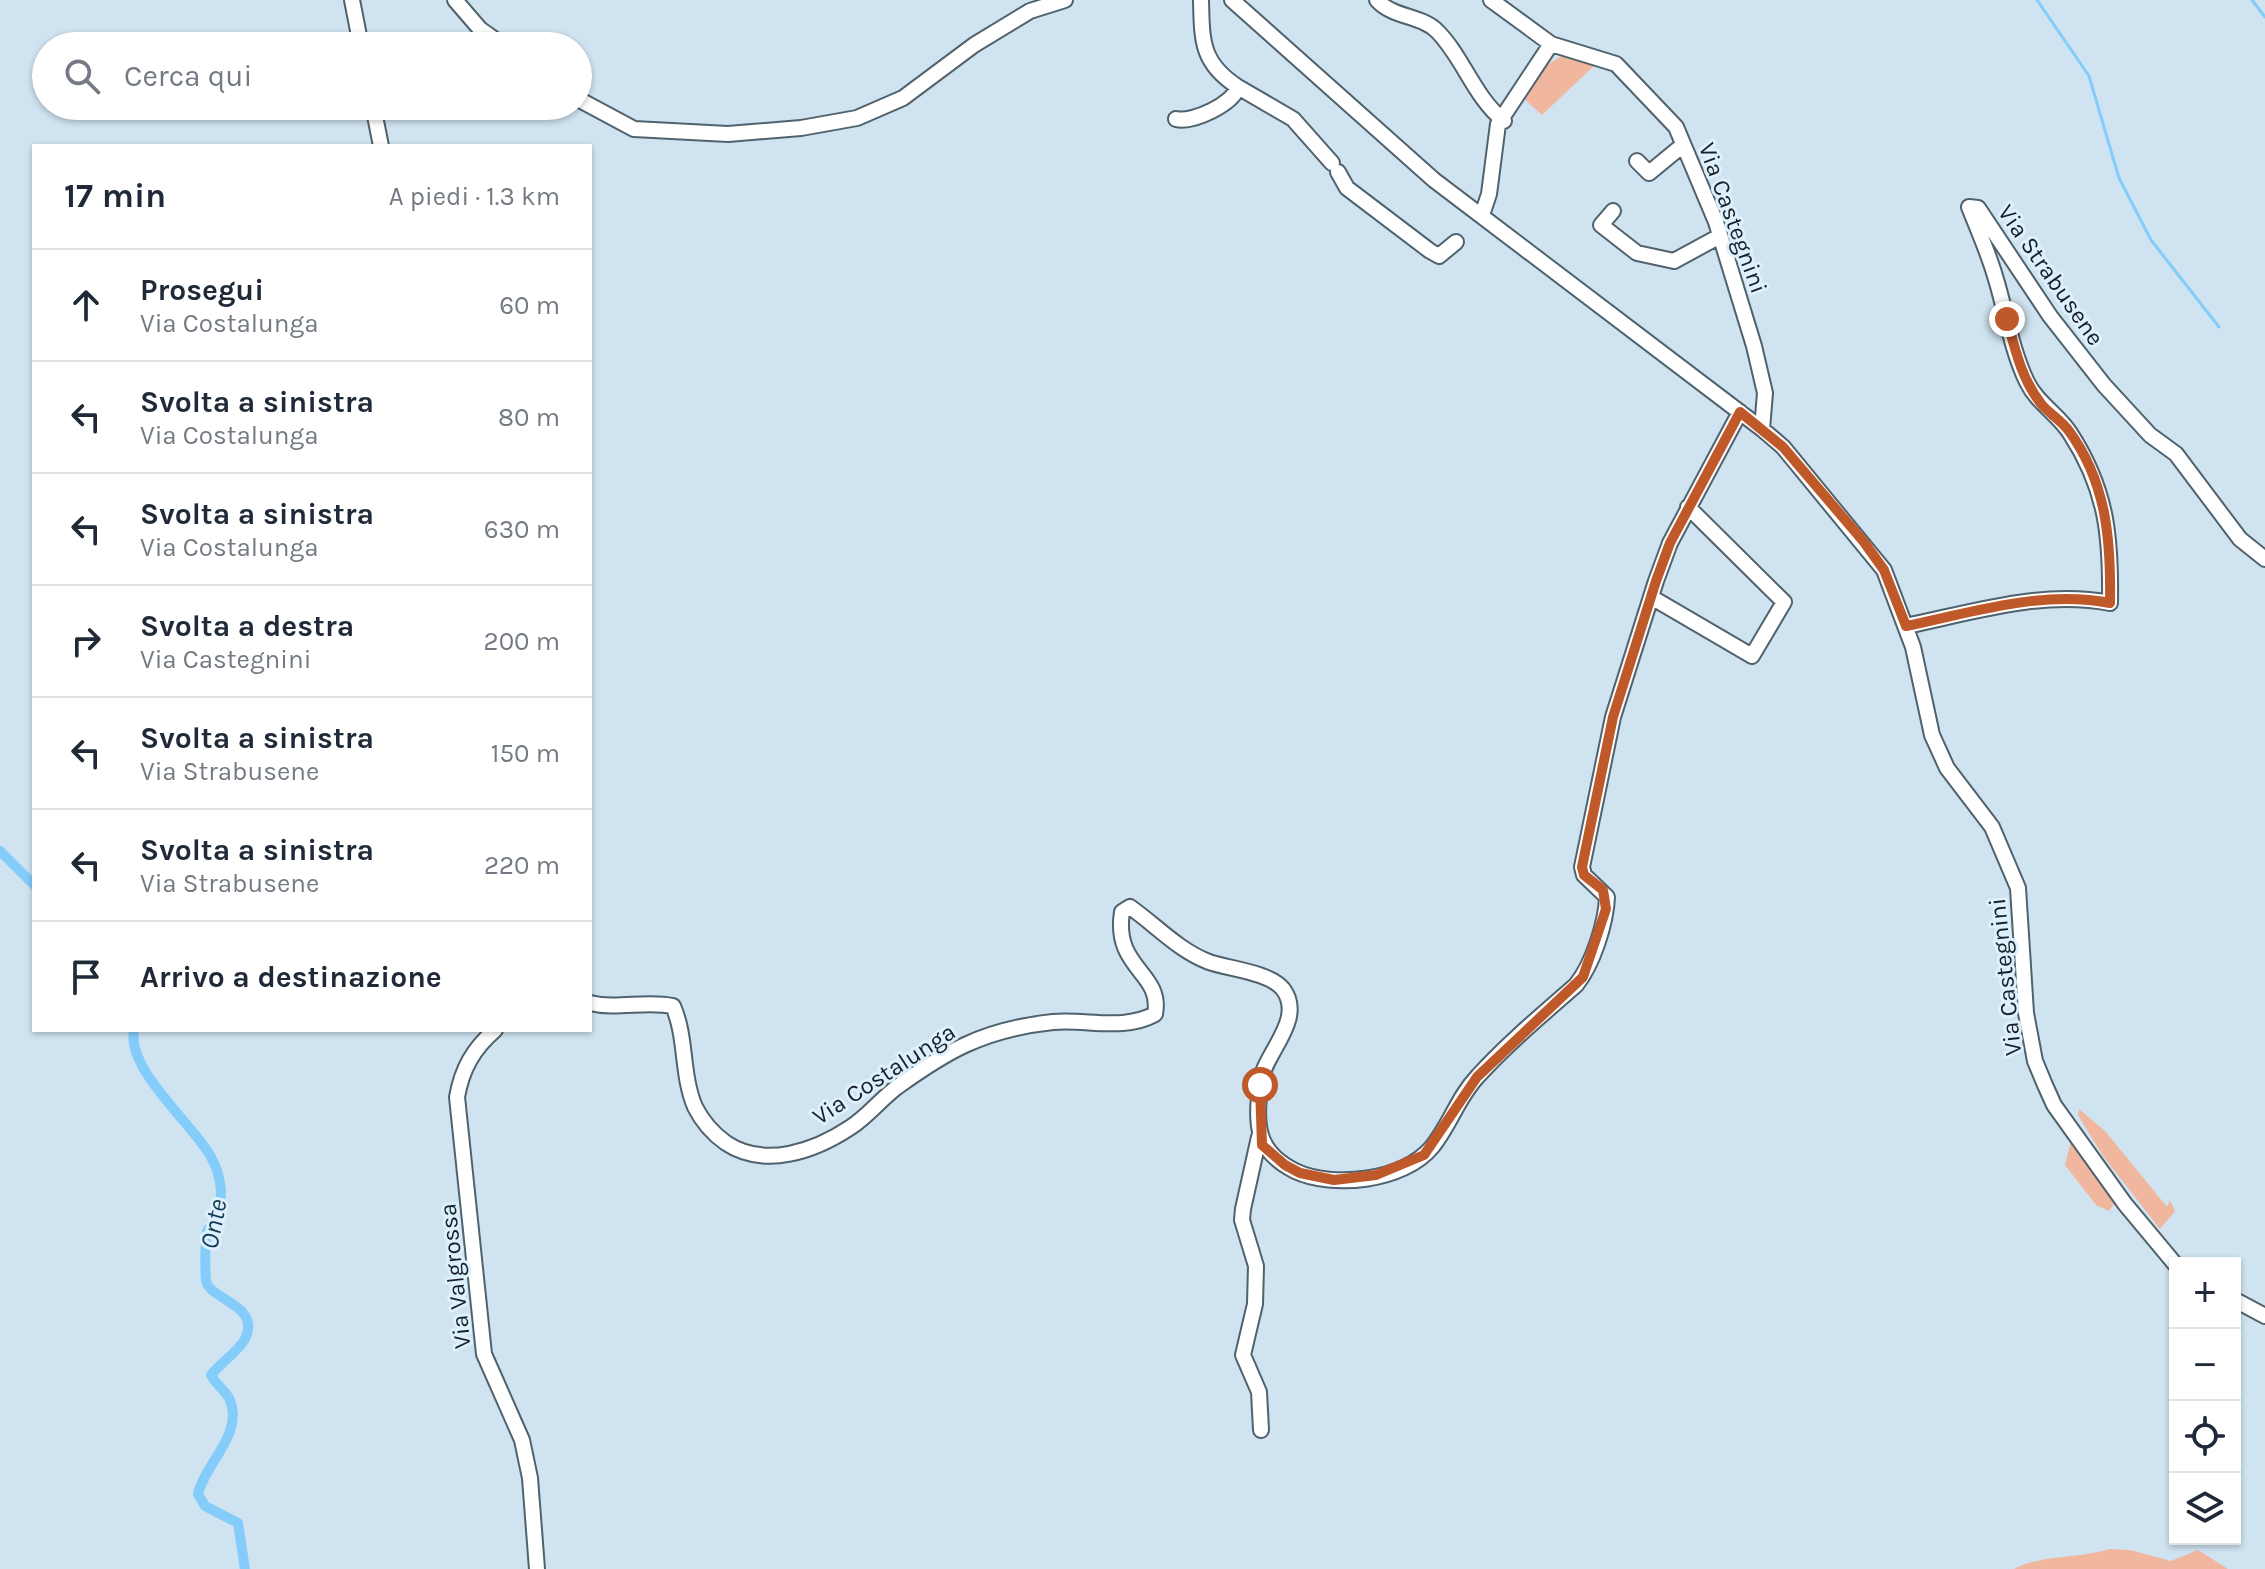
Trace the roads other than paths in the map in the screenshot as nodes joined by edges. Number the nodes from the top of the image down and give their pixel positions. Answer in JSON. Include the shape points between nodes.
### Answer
{"nodes":[{"id":1,"x":352,"y":0,"type":"edge"},
{"id":2,"x":455,"y":0,"type":"edge"},
{"id":3,"x":1065,"y":0,"type":"edge"},
{"id":4,"x":1201,"y":0,"type":"edge"},
{"id":5,"x":1232,"y":0,"type":"edge"},
{"id":6,"x":1377,"y":0,"type":"edge"},
{"id":7,"x":1491,"y":0,"type":"edge"},
{"id":8,"x":358,"y":32,"type":"edge"},
{"id":9,"x":484,"y":32,"type":"edge"},
{"id":10,"x":1551,"y":44,"type":"junction"},
{"id":11,"x":1238,"y":87,"type":"junction"},
{"id":12,"x":592,"y":106,"type":"edge"},
{"id":13,"x":1176,"y":119,"type":"dead end"},
{"id":14,"x":376,"y":120,"type":"edge"},
{"id":15,"x":1502,"y":120,"type":"junction"},
{"id":16,"x":381,"y":144,"type":"edge"},
{"id":17,"x":1683,"y":145,"type":"junction"},
{"id":18,"x":1637,"y":161,"type":"dead end"},
{"id":19,"x":1613,"y":211,"type":"dead end"},
{"id":20,"x":1482,"y":215,"type":"junction"},
{"id":21,"x":1720,"y":236,"type":"junction"},
{"id":22,"x":1456,"y":242,"type":"dead end"},
{"id":23,"x":1740,"y":412,"type":"junction"},
{"id":24,"x":1762,"y":429,"type":"junction"},
{"id":25,"x":1688,"y":507,"type":"junction"},
{"id":26,"x":2265,"y":559,"type":"edge"},
{"id":27,"x":1651,"y":597,"type":"junction"},
{"id":28,"x":1906,"y":626,"type":"junction"},
{"id":29,"x":592,"y":1004,"type":"edge"},
{"id":30,"x":493,"y":1032,"type":"edge"},
{"id":31,"x":1259,"y":1137,"type":"junction"},
{"id":32,"x":2169,"y":1257,"type":"edge"},
{"id":33,"x":2241,"y":1303,"type":"edge"},
{"id":34,"x":2265,"y":1316,"type":"edge"},
{"id":35,"x":1261,"y":1430,"type":"dead end"},
{"id":36,"x":537,"y":1569,"type":"edge"}],
"edges":[{"from":1,"to":8,"type":"street"},
{"from":2,"to":9,"type":"street"},
{"from":3,"to":12,"type":"street","via":[[1030,11],[903,98],[857,118],[728,134],[634,129]]},
{"from":4,"to":11,"type":"street","via":[[1208,58],[1219,75]]},
{"from":5,"to":20,"type":"street","name":"Via Castegnini","via":[[1434,180]]},
{"from":6,"to":15,"type":"street","via":[[1387,12],[1435,28]]},
{"from":7,"to":10,"type":"street","name":"Via Castegnini"},
{"from":10,"to":15,"type":"street"},
{"from":10,"to":17,"type":"street","name":"Via Castegnini","via":[[1615,67],[1676,127]]},
{"from":11,"to":13,"type":"street","via":[[1233,98],[1190,120]]},
{"from":11,"to":22,"type":"street","via":[[1293,119],[1347,188],[1430,251],[1439,256]]},
{"from":14,"to":16,"type":"street"},
{"from":15,"to":20,"type":"street"},
{"from":17,"to":18,"type":"street","via":[[1649,173]]},
{"from":17,"to":21,"type":"street","name":"Via Castegnini"},
{"from":19,"to":21,"type":"street","via":[[1601,225],[1637,253],[1674,261]]},
{"from":20,"to":23,"type":"street","name":"Via Castegnini"},
{"from":21,"to":24,"type":"street","name":"Via Castegnini","via":[[1765,393]]},
{"from":23,"to":24,"type":"street","name":"Via Castegnini"},
{"from":23,"to":25,"type":"street"},
{"from":24,"to":28,"type":"street","name":"Via Castegnini","via":[[1783,447],[1884,570]]},
{"from":25,"to":27,"type":"street"},
{"from":25,"to":27,"type":"street","via":[[1784,602],[1752,656]]},
{"from":26,"to":28,"type":"street","name":"Via Strabusene","via":[[2240,539],[2176,454],[2150,435],[2104,385],[1978,208],[1969,207],[2027,383],[2068,429],[2105,506],[2110,603],[2040,598]]},
{"from":27,"to":31,"type":"street","via":[[1613,717],[1582,867],[1607,897],[1583,977],[1477,1077],[1436,1141],[1417,1160],[1376,1175],[1317,1178],[1285,1165]]},
{"from":28,"to":32,"type":"street","name":"Via Castegnini","via":[[1932,735],[1947,768],[1992,827],[2018,888],[2026,1013],[2045,1085],[2125,1204]]},
{"from":29,"to":31,"type":"street","name":"Via Costalunga","via":[[673,1006],[686,1076],[710,1132],[735,1149],[775,1158],[852,1126],[895,1088],[965,1045],[1054,1022],[1141,1022],[1155,1014],[1155,991],[1125,953],[1120,938],[1122,912],[1130,907],[1178,947],[1274,982],[1285,993],[1285,1032],[1262,1072]]},
{"from":30,"to":36,"type":"street","name":"Via Valgrossa","via":[[461,1074],[457,1097],[484,1354],[522,1440]]},
{"from":31,"to":35,"type":"street","via":[[1242,1220],[1256,1266],[1255,1304],[1243,1355],[1259,1392]]},
{"from":33,"to":34,"type":"street"}]}
